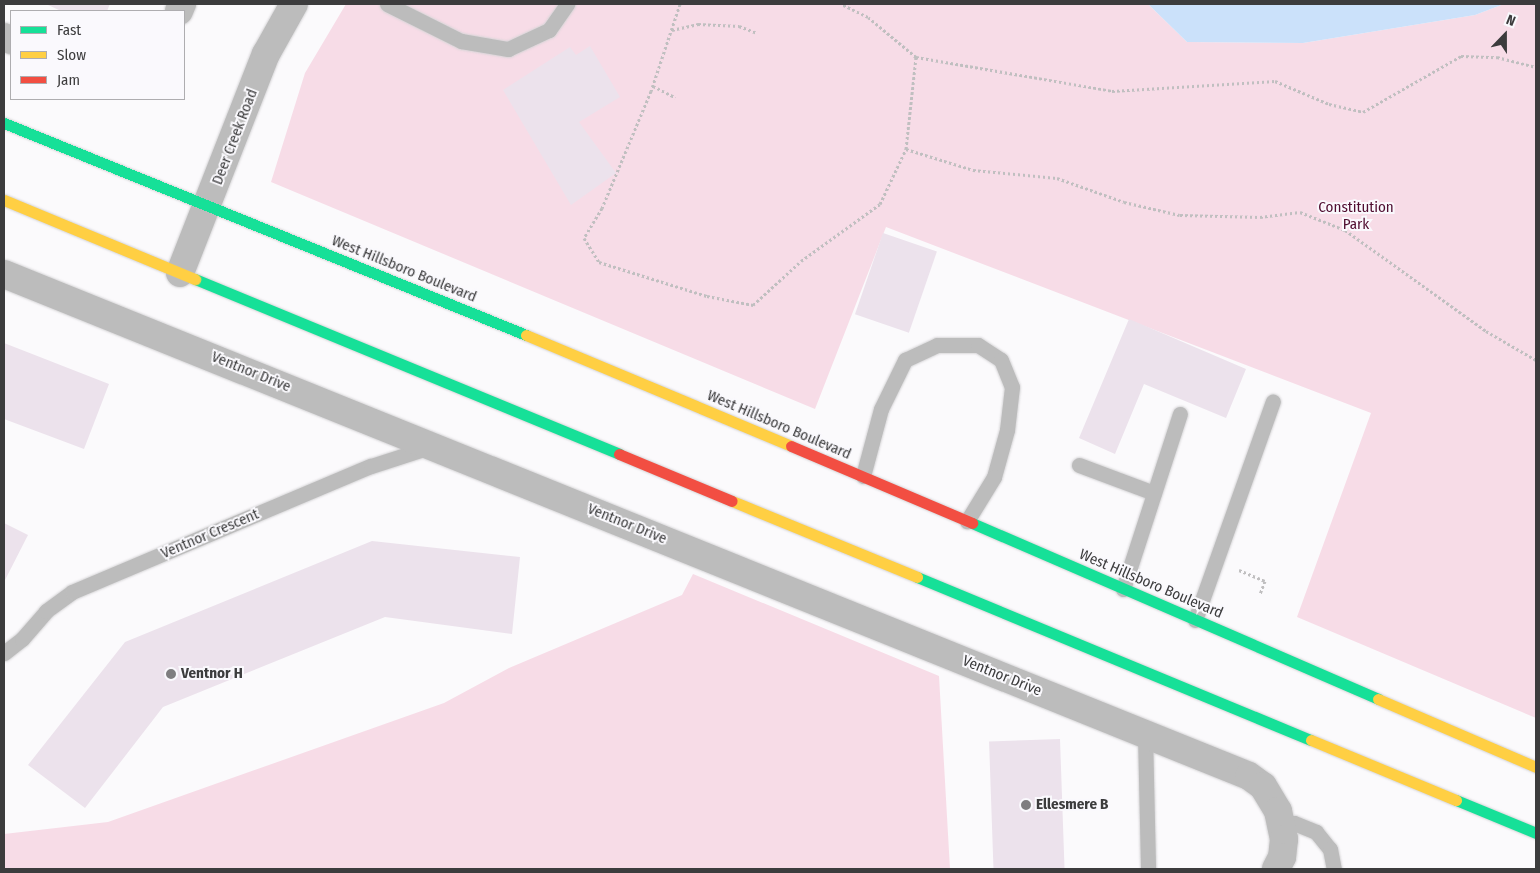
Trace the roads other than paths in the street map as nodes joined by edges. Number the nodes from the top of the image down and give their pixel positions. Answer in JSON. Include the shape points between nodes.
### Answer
{"nodes":[{"id":1,"x":294,"y":4,"type":"edge"},
{"id":2,"x":387,"y":4,"type":"edge"},
{"id":3,"x":567,"y":4,"type":"edge"},
{"id":4,"x":4,"y":123,"type":"edge"},
{"id":5,"x":4,"y":200,"type":"edge"},
{"id":6,"x":208,"y":206,"type":"junction"},
{"id":7,"x":180,"y":273,"type":"junction"},
{"id":8,"x":4,"y":274,"type":"edge"},
{"id":9,"x":1273,"y":401,"type":"dead end"},
{"id":10,"x":1180,"y":414,"type":"dead end"},
{"id":11,"x":434,"y":446,"type":"junction"},
{"id":12,"x":1079,"y":465,"type":"dead end"},
{"id":13,"x":863,"y":476,"type":"junction"},
{"id":14,"x":1154,"y":493,"type":"junction"},
{"id":15,"x":968,"y":522,"type":"junction"},
{"id":16,"x":1123,"y":589,"type":"junction"},
{"id":17,"x":1195,"y":620,"type":"junction"},
{"id":18,"x":4,"y":652,"type":"edge"},
{"id":19,"x":1145,"y":734,"type":"junction"},
{"id":20,"x":1536,"y":767,"type":"edge"},
{"id":21,"x":1281,"y":825,"type":"junction"},
{"id":22,"x":1536,"y":833,"type":"edge"},
{"id":23,"x":1148,"y":869,"type":"edge"},
{"id":24,"x":1276,"y":869,"type":"edge"},
{"id":25,"x":1334,"y":869,"type":"edge"}],
"edges":[{"from":1,"to":6,"type":"street","name":"Deer Creek Road","via":[[266,54]]},
{"from":2,"to":3,"type":"lane","via":[[462,41],[508,48],[549,30]]},
{"from":4,"to":6,"type":"main road","name":"West Hillsboro Boulevard"},
{"from":5,"to":7,"type":"main road"},
{"from":6,"to":7,"type":"street","name":"Deer Creek Road"},
{"from":6,"to":13,"type":"main road","name":"West Hillsboro Boulevard"},
{"from":7,"to":22,"type":"main road"},
{"from":8,"to":11,"type":"street","name":"Ventnor Drive"},
{"from":9,"to":17,"type":"lane"},
{"from":10,"to":14,"type":"lane"},
{"from":11,"to":18,"type":"lane","name":"Ventnor Crescent","via":[[371,466],[72,592],[46,611],[22,639]]},
{"from":11,"to":19,"type":"street","name":"Ventnor Drive"},
{"from":12,"to":14,"type":"lane"},
{"from":13,"to":15,"type":"main road","name":"West Hillsboro Boulevard"},
{"from":13,"to":15,"type":"lane","via":[[881,409],[905,360],[938,345],[978,345],[1001,360],[1012,387],[1007,430],[994,477]]},
{"from":14,"to":16,"type":"lane"},
{"from":15,"to":16,"type":"main road","name":"West Hillsboro Boulevard"},
{"from":16,"to":17,"type":"main road","name":"West Hillsboro Boulevard"},
{"from":17,"to":20,"type":"main road","name":"West Hillsboro Boulevard"},
{"from":19,"to":21,"type":"street","name":"Ventnor Drive","via":[[1249,776],[1263,786],[1278,811]]},
{"from":19,"to":23,"type":"lane"},
{"from":21,"to":24,"type":"street","via":[[1283,848]]},
{"from":21,"to":25,"type":"lane","via":[[1294,823],[1316,832],[1330,849]]}]}
